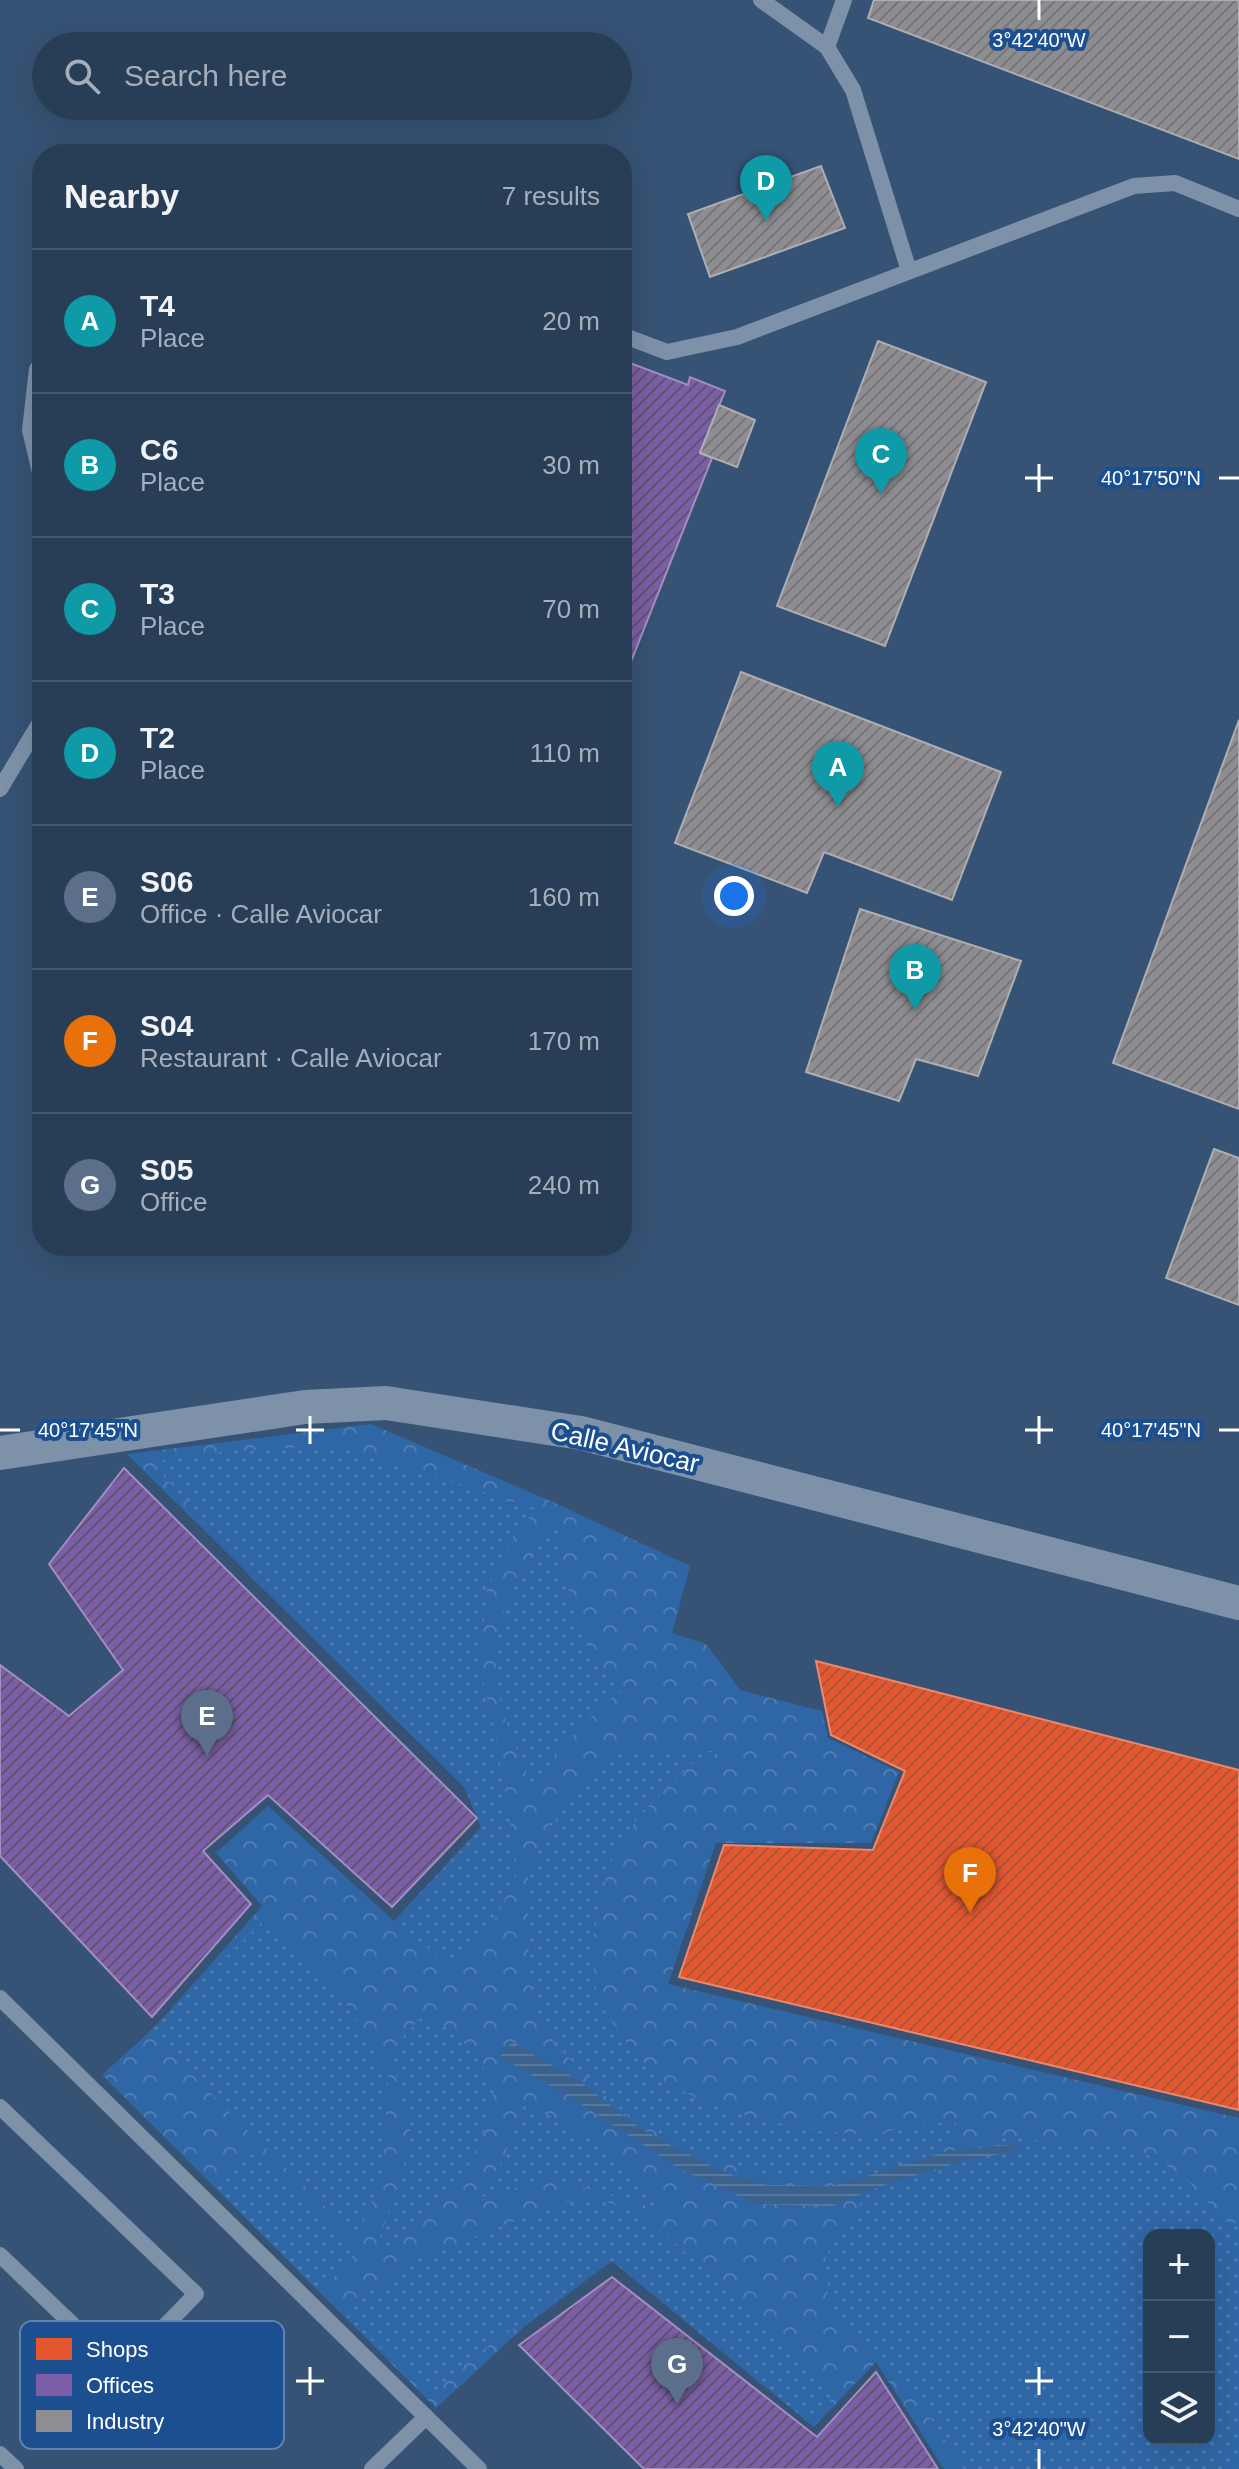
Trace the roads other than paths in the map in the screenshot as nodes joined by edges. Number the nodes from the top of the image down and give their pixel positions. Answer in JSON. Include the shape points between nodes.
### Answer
{"nodes":[{"id":1,"x":761,"y":0,"type":"edge"},
{"id":2,"x":844,"y":0,"type":"edge"},
{"id":3,"x":827,"y":47,"type":"junction"},
{"id":4,"x":1239,"y":209,"type":"edge"},
{"id":5,"x":909,"y":271,"type":"junction"},
{"id":6,"x":632,"y":339,"type":"edge"},
{"id":7,"x":32,"y":413,"type":"edge"},
{"id":8,"x":32,"y":438,"type":"edge"},
{"id":9,"x":32,"y":736,"type":"edge"},
{"id":10,"x":0,"y":789,"type":"edge"},
{"id":11,"x":0,"y":1453,"type":"edge"},
{"id":12,"x":1239,"y":1603,"type":"edge"},
{"id":13,"x":0,"y":1998,"type":"edge"},
{"id":14,"x":0,"y":2107,"type":"edge"},
{"id":15,"x":0,"y":2255,"type":"edge"},
{"id":16,"x":69,"y":2321,"type":"edge"},
{"id":17,"x":170,"y":2321,"type":"edge"},
{"id":18,"x":426,"y":2417,"type":"junction"},
{"id":19,"x":0,"y":2454,"type":"edge"},
{"id":20,"x":16,"y":2469,"type":"edge"},
{"id":21,"x":372,"y":2469,"type":"edge"},
{"id":22,"x":479,"y":2469,"type":"edge"}],
"edges":[{"from":1,"to":3,"type":"lane"},
{"from":2,"to":3,"type":"lane"},
{"from":3,"to":5,"type":"lane","via":[[853,90]]},
{"from":4,"to":5,"type":"lane","via":[[1175,183],[1134,186]]},
{"from":5,"to":6,"type":"lane","via":[[723,340],[667,352]]},
{"from":7,"to":8,"type":"lane"},
{"from":9,"to":10,"type":"lane"},
{"from":11,"to":12,"type":"street","name":"Calle Aviocar","via":[[305,1407],[386,1403],[581,1433]]},
{"from":13,"to":18,"type":"lane"},
{"from":14,"to":17,"type":"lane","via":[[196,2294]]},
{"from":15,"to":16,"type":"lane"},
{"from":18,"to":21,"type":"lane"},
{"from":18,"to":22,"type":"lane"},
{"from":19,"to":20,"type":"lane"}]}
